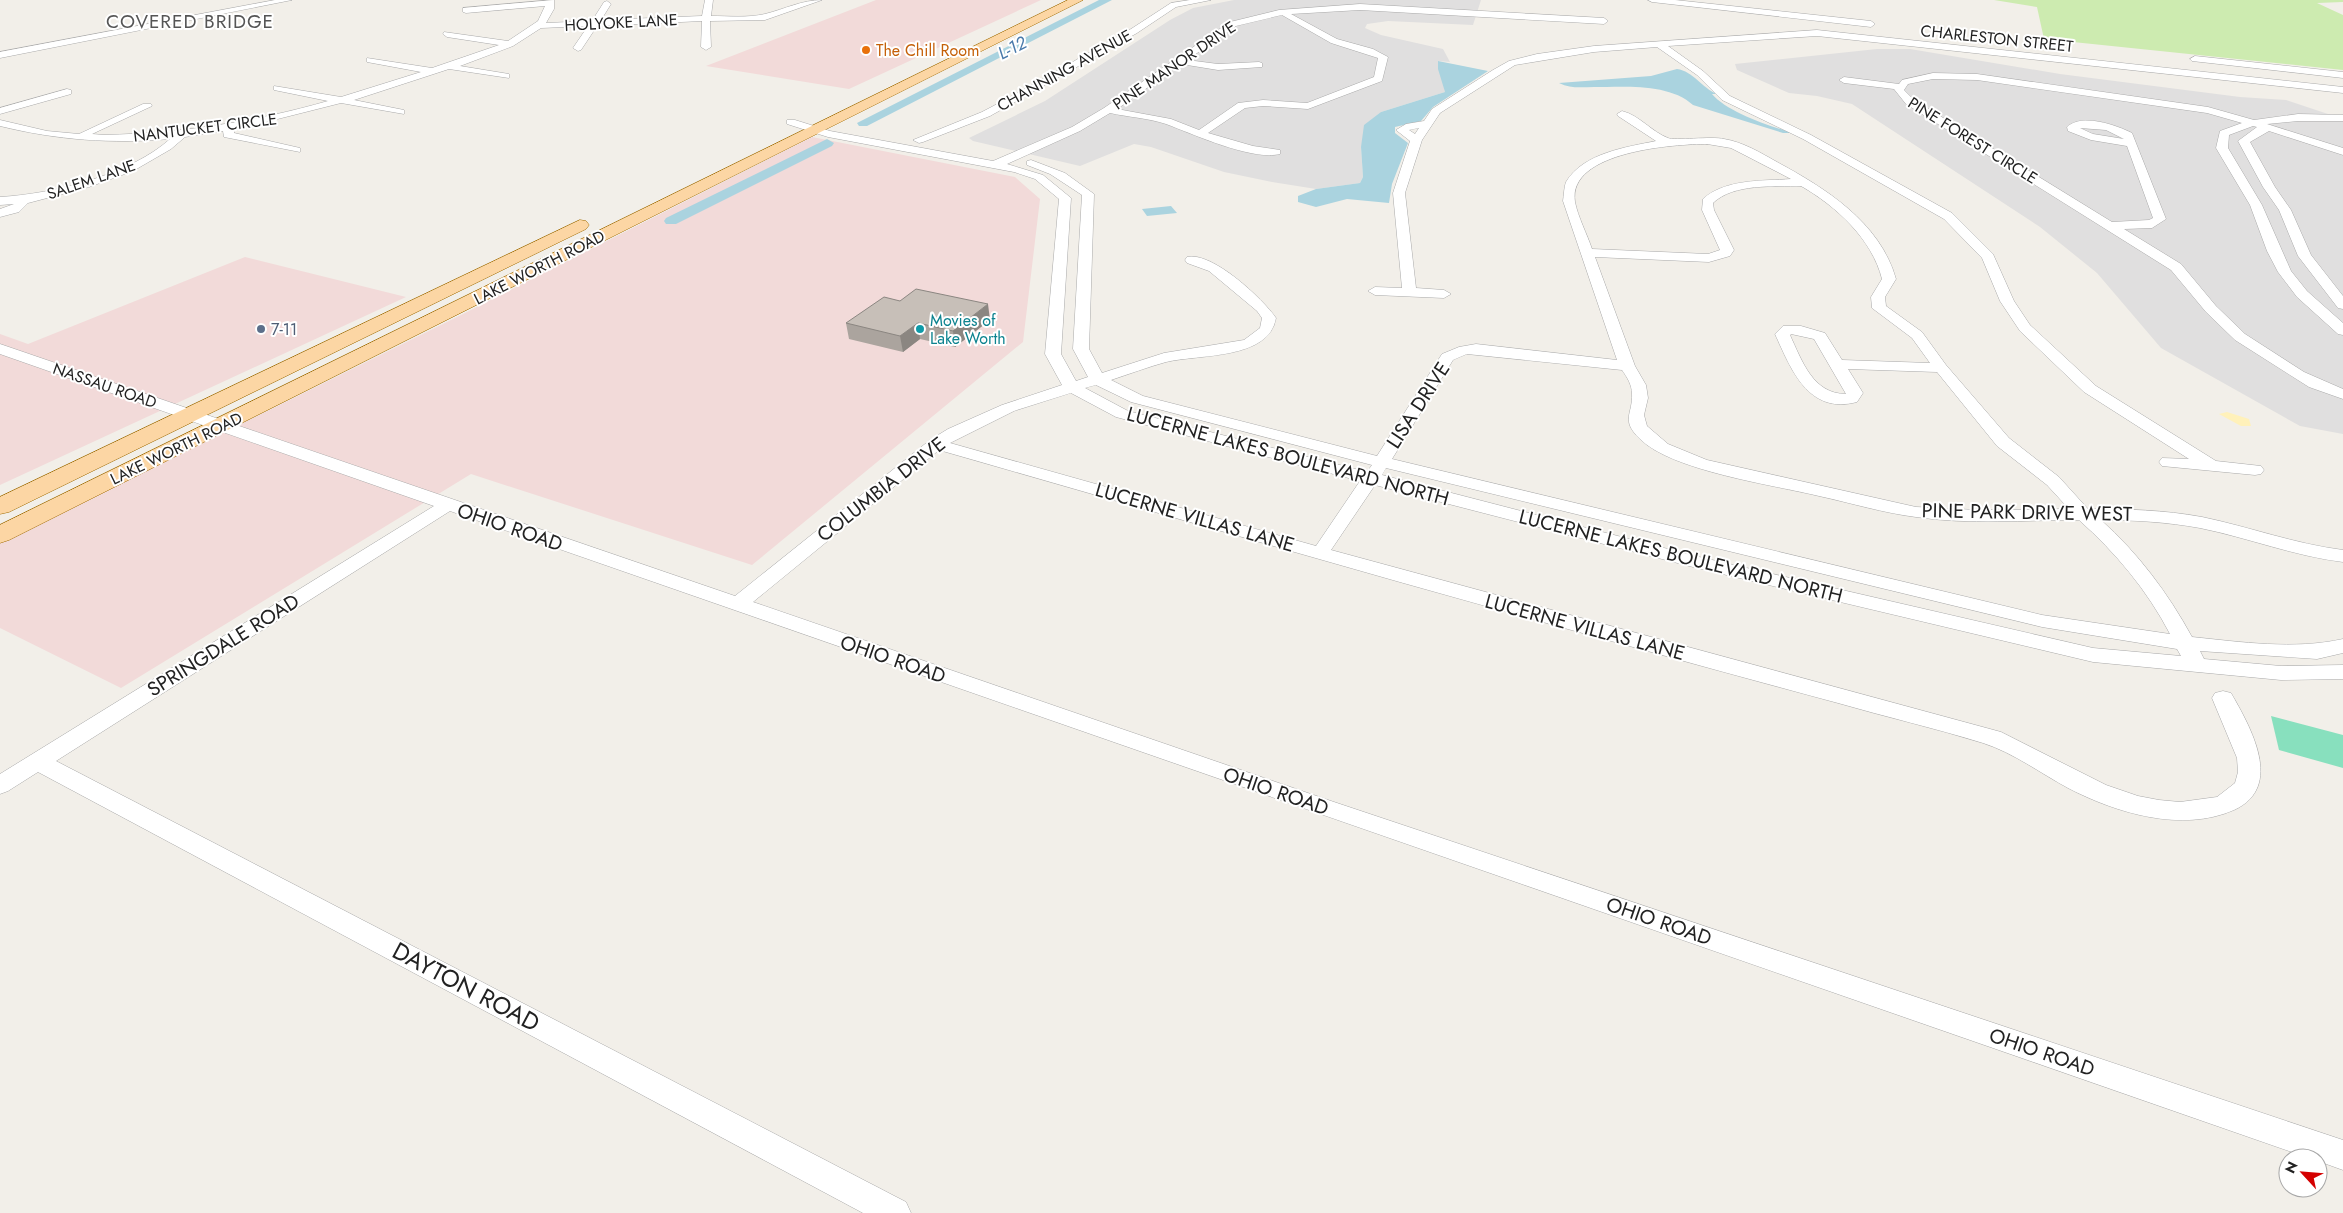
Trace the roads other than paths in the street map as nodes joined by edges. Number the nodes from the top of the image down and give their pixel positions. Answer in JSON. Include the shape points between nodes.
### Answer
{"nodes":[{"id":1,"x":288,"y":0,"type":"edge"},
{"id":2,"x":709,"y":0,"type":"edge"},
{"id":3,"x":818,"y":0,"type":"edge"},
{"id":4,"x":1077,"y":0,"type":"edge"},
{"id":5,"x":1207,"y":0,"type":"edge"},
{"id":6,"x":1652,"y":0,"type":"edge"},
{"id":7,"x":550,"y":2,"type":"edge"},
{"id":8,"x":608,"y":4,"type":"dead end"},
{"id":9,"x":1041,"y":9,"type":"edge"},
{"id":10,"x":466,"y":10,"type":"dead end"},
{"id":11,"x":1285,"y":14,"type":"junction"},
{"id":12,"x":706,"y":18,"type":"junction"},
{"id":13,"x":1604,"y":21,"type":"dead end"},
{"id":14,"x":596,"y":23,"type":"junction"},
{"id":15,"x":1882,"y":25,"type":"dead end"},
{"id":16,"x":537,"y":26,"type":"junction"},
{"id":17,"x":447,"y":34,"type":"dead end"},
{"id":18,"x":510,"y":44,"type":"junction"},
{"id":19,"x":1660,"y":45,"type":"junction"},
{"id":20,"x":706,"y":47,"type":"dead end"},
{"id":21,"x":578,"y":48,"type":"dead end"},
{"id":22,"x":0,"y":55,"type":"edge"},
{"id":23,"x":2188,"y":58,"type":"dead end"},
{"id":24,"x":370,"y":60,"type":"dead end"},
{"id":25,"x":1177,"y":61,"type":"junction"},
{"id":26,"x":1259,"y":65,"type":"dead end"},
{"id":27,"x":449,"y":66,"type":"junction"},
{"id":28,"x":433,"y":72,"type":"junction"},
{"id":29,"x":2343,"y":75,"type":"edge"},
{"id":30,"x":506,"y":76,"type":"dead end"},
{"id":31,"x":1844,"y":80,"type":"dead end"},
{"id":32,"x":1900,"y":87,"type":"junction"},
{"id":33,"x":278,"y":88,"type":"dead end"},
{"id":34,"x":2343,"y":90,"type":"edge"},
{"id":35,"x":67,"y":92,"type":"dead end"},
{"id":36,"x":342,"y":101,"type":"junction"},
{"id":37,"x":148,"y":106,"type":"dead end"},
{"id":38,"x":1108,"y":110,"type":"junction"},
{"id":39,"x":0,"y":111,"type":"edge"},
{"id":40,"x":400,"y":112,"type":"dead end"},
{"id":41,"x":1622,"y":114,"type":"dead end"},
{"id":42,"x":2343,"y":118,"type":"edge"},
{"id":43,"x":791,"y":122,"type":"junction"},
{"id":44,"x":0,"y":123,"type":"edge"},
{"id":45,"x":2253,"y":123,"type":"junction"},
{"id":46,"x":1427,"y":124,"type":"junction"},
{"id":47,"x":2343,"y":124,"type":"edge"},
{"id":48,"x":229,"y":127,"type":"junction"},
{"id":49,"x":819,"y":127,"type":"junction"},
{"id":50,"x":2268,"y":127,"type":"junction"},
{"id":51,"x":774,"y":130,"type":"dead end"},
{"id":52,"x":183,"y":133,"type":"junction"},
{"id":53,"x":1201,"y":133,"type":"junction"},
{"id":54,"x":77,"y":137,"type":"junction"},
{"id":55,"x":919,"y":140,"type":"junction"},
{"id":56,"x":1416,"y":140,"type":"junction"},
{"id":57,"x":2130,"y":143,"type":"dead end"},
{"id":58,"x":1669,"y":144,"type":"junction"},
{"id":59,"x":296,"y":150,"type":"dead end"},
{"id":60,"x":1276,"y":152,"type":"dead end"},
{"id":61,"x":2343,"y":152,"type":"edge"},
{"id":62,"x":1010,"y":158,"type":"junction"},
{"id":63,"x":713,"y":163,"type":"dead end"},
{"id":64,"x":996,"y":164,"type":"junction"},
{"id":65,"x":1801,"y":182,"type":"junction"},
{"id":66,"x":0,"y":201,"type":"edge"},
{"id":67,"x":20,"y":201,"type":"junction"},
{"id":68,"x":0,"y":214,"type":"edge"},
{"id":69,"x":595,"y":218,"type":"dead end"},
{"id":70,"x":626,"y":224,"type":"junction"},
{"id":71,"x":2109,"y":226,"type":"junction"},
{"id":72,"x":1589,"y":253,"type":"junction"},
{"id":73,"x":1192,"y":260,"type":"dead end"},
{"id":74,"x":1375,"y":292,"type":"dead end"},
{"id":75,"x":1409,"y":292,"type":"junction"},
{"id":76,"x":1444,"y":294,"type":"dead end"},
{"id":77,"x":2343,"y":305,"type":"edge"},
{"id":78,"x":2343,"y":331,"type":"edge"},
{"id":79,"x":0,"y":349,"type":"edge"},
{"id":80,"x":1837,"y":364,"type":"junction"},
{"id":81,"x":1627,"y":366,"type":"junction"},
{"id":82,"x":1941,"y":368,"type":"junction"},
{"id":83,"x":1096,"y":379,"type":"junction"},
{"id":84,"x":1071,"y":387,"type":"junction"},
{"id":85,"x":2343,"y":394,"type":"edge"},
{"id":86,"x":207,"y":421,"type":"junction"},
{"id":87,"x":936,"y":444,"type":"junction"},
{"id":88,"x":2168,"y":462,"type":"dead end"},
{"id":89,"x":2212,"y":466,"type":"junction"},
{"id":90,"x":1376,"y":470,"type":"junction"},
{"id":91,"x":2254,"y":470,"type":"dead end"},
{"id":92,"x":447,"y":505,"type":"junction"},
{"id":93,"x":0,"y":507,"type":"edge"},
{"id":94,"x":2082,"y":513,"type":"junction"},
{"id":95,"x":0,"y":535,"type":"edge"},
{"id":96,"x":1320,"y":553,"type":"junction"},
{"id":97,"x":2343,"y":556,"type":"edge"},
{"id":98,"x":738,"y":606,"type":"junction"},
{"id":99,"x":2183,"y":643,"type":"junction"},
{"id":100,"x":2343,"y":646,"type":"edge"},
{"id":101,"x":2197,"y":666,"type":"junction"},
{"id":102,"x":2343,"y":672,"type":"edge"},
{"id":103,"x":2223,"y":698,"type":"dead end"},
{"id":104,"x":37,"y":761,"type":"junction"},
{"id":105,"x":0,"y":784,"type":"edge"},
{"id":106,"x":2343,"y":1155,"type":"edge"},
{"id":107,"x":895,"y":1213,"type":"edge"}],
"edges":[{"from":1,"to":22,"type":"street","via":[[136,24]]},
{"from":2,"to":12,"type":"street"},
{"from":3,"to":12,"type":"street","name":"HOLYOKE LANE","via":[[765,17],[738,20]]},
{"from":4,"to":9,"type":"main road","name":"LAKE WORTH ROAD"},
{"from":5,"to":55,"type":"street","name":"CHANNING AVENUE","via":[[1174,5],[986,114]]},
{"from":6,"to":15,"type":"street"},
{"from":7,"to":10,"type":"street"},
{"from":7,"to":16,"type":"street","via":[[548,14]]},
{"from":8,"to":14,"type":"street"},
{"from":9,"to":43,"type":"main road","name":"LAKE WORTH ROAD"},
{"from":9,"to":49,"type":"main road","name":"LAKE WORTH ROAD"},
{"from":11,"to":13,"type":"street","name":"PINE MANOR DRIVE","via":[[1360,7]]},
{"from":11,"to":25,"type":"street","name":"PINE MANOR DRIVE","via":[[1233,24]]},
{"from":11,"to":53,"type":"street","via":[[1334,41],[1383,57],[1379,79],[1308,106],[1242,105]]},
{"from":12,"to":14,"type":"street","name":"HOLYOKE LANE"},
{"from":12,"to":20,"type":"street"},
{"from":14,"to":16,"type":"street","name":"HOLYOKE LANE"},
{"from":14,"to":21,"type":"street"},
{"from":16,"to":18,"type":"street","name":"NANTUCKET CIRCLE"},
{"from":17,"to":18,"type":"street"},
{"from":18,"to":27,"type":"street","name":"NANTUCKET CIRCLE"},
{"from":19,"to":34,"type":"street","via":[[1803,34],[1838,35]]},
{"from":19,"to":46,"type":"street","via":[[1555,54],[1512,63],[1436,111]]},
{"from":19,"to":89,"type":"street","via":[[1700,73],[1726,98],[1807,137],[1948,216],[1988,257],[2007,300],[2025,328],[2050,352],[2090,389]]},
{"from":23,"to":29,"type":"street"},
{"from":24,"to":28,"type":"street"},
{"from":25,"to":26,"type":"street","via":[[1225,67]]},
{"from":25,"to":38,"type":"street","name":"PINE MANOR DRIVE"},
{"from":27,"to":28,"type":"street","name":"NANTUCKET CIRCLE"},
{"from":27,"to":30,"type":"street"},
{"from":28,"to":36,"type":"street","name":"NANTUCKET CIRCLE"},
{"from":31,"to":32,"type":"street"},
{"from":32,"to":45,"type":"street","name":"PINE FOREST CIRCLE","via":[[1908,80],[1925,76],[1977,76],[2208,110]]},
{"from":32,"to":71,"type":"street","name":"PINE FOREST CIRCLE","via":[[1900,93],[1910,102]]},
{"from":33,"to":36,"type":"street"},
{"from":35,"to":39,"type":"street"},
{"from":36,"to":40,"type":"street"},
{"from":36,"to":48,"type":"street","name":"NANTUCKET CIRCLE"},
{"from":37,"to":54,"type":"street"},
{"from":38,"to":53,"type":"street","via":[[1167,121]]},
{"from":38,"to":62,"type":"street","name":"PINE MANOR DRIVE","via":[[1076,129]]},
{"from":41,"to":58,"type":"street"},
{"from":42,"to":45,"type":"street","via":[[2313,116]]},
{"from":43,"to":49,"type":"street"},
{"from":43,"to":51,"type":"main road","name":"LAKE WORTH ROAD"},
{"from":44,"to":54,"type":"street","name":"NANTUCKET CIRCLE"},
{"from":45,"to":50,"type":"street","name":"PINE FOREST CIRCLE"},
{"from":45,"to":78,"type":"street","via":[[2224,133],[2222,148],[2256,205],[2286,272],[2302,294]]},
{"from":46,"to":56,"type":"street"},
{"from":46,"to":56,"type":"street","via":[[1401,130]]},
{"from":47,"to":50,"type":"street"},
{"from":48,"to":52,"type":"street","name":"NANTUCKET CIRCLE"},
{"from":48,"to":59,"type":"street","via":[[228,135]]},
{"from":49,"to":55,"type":"street"},
{"from":49,"to":64,"type":"street"},
{"from":49,"to":70,"type":"main road","name":"LAKE WORTH ROAD"},
{"from":50,"to":61,"type":"street","name":"PINE FOREST CIRCLE"},
{"from":50,"to":77,"type":"street","via":[[2244,141],[2269,187],[2286,210],[2305,256]]},
{"from":52,"to":54,"type":"street","name":"NANTUCKET CIRCLE","via":[[122,138]]},
{"from":52,"to":67,"type":"street","name":"SALEM LANE","via":[[167,148],[131,167]]},
{"from":53,"to":60,"type":"street","via":[[1213,139]]},
{"from":55,"to":62,"type":"street"},
{"from":56,"to":75,"type":"street","via":[[1399,193]]},
{"from":57,"to":71,"type":"street","via":[[2160,219],[2152,224]]},
{"from":58,"to":65,"type":"street","name":"PINE PARK DRIVE WEST","via":[[1704,140],[1742,148]]},
{"from":58,"to":72,"type":"street","name":"PINE PARK DRIVE WEST","via":[[1600,159],[1574,179],[1568,197]]},
{"from":62,"to":64,"type":"street","name":"PINE MANOR DRIVE"},
{"from":62,"to":83,"type":"street","via":[[1042,165],[1088,194],[1081,349]]},
{"from":63,"to":70,"type":"main road","via":[[624,212]]},
{"from":64,"to":84,"type":"street","via":[[1039,177],[1065,198],[1053,354]]},
{"from":65,"to":72,"type":"street","via":[[1735,188],[1709,198],[1708,210],[1727,250],[1718,256]]},
{"from":65,"to":82,"type":"street","name":"PINE PARK DRIVE WEST","via":[[1838,205],[1877,251],[1885,263],[1889,279],[1878,297],[1879,308],[1917,335]]},
{"from":66,"to":67,"type":"street","name":"SALEM LANE"},
{"from":67,"to":68,"type":"street","name":"SALEM LANE","via":[[22,203],[15,208]]},
{"from":69,"to":86,"type":"main road","name":"LAKE WORTH ROAD"},
{"from":70,"to":86,"type":"main road","name":"LAKE WORTH ROAD"},
{"from":71,"to":85,"type":"street","name":"PINE FOREST CIRCLE","via":[[2176,267],[2211,309],[2240,337],[2315,384]]},
{"from":72,"to":81,"type":"street","name":"PINE PARK DRIVE WEST"},
{"from":73,"to":83,"type":"street","name":"COLUMBIA DRIVE","via":[[1214,268],[1262,308],[1269,318],[1263,334],[1249,343],[1180,354]]},
{"from":74,"to":75,"type":"street"},
{"from":75,"to":76,"type":"street"},
{"from":79,"to":86,"type":"street","name":"NASSAU ROAD"},
{"from":80,"to":80,"type":"street","via":[[1855,393],[1851,399],[1822,397],[1811,389],[1782,334],[1788,329],[1820,336]]},
{"from":80,"to":82,"type":"street"},
{"from":81,"to":90,"type":"street","name":"LISA DRIVE","via":[[1482,350],[1454,353],[1447,357]]},
{"from":81,"to":94,"type":"street","name":"PINE PARK DRIVE WEST","via":[[1638,384],[1640,397],[1636,417],[1641,431],[1663,449],[1689,460],[1916,512],[1978,515]]},
{"from":82,"to":94,"type":"street","via":[[2003,442],[2053,481]]},
{"from":83,"to":84,"type":"street","name":"COLUMBIA DRIVE"},
{"from":83,"to":90,"type":"street","name":"LUCERNE LAKES BOULEVARD NORTH","via":[[1162,407]]},
{"from":84,"to":87,"type":"street","name":"COLUMBIA DRIVE","via":[[975,422]]},
{"from":84,"to":90,"type":"street","name":"LUCERNE LAKES BOULEVARD NORTH","via":[[1122,414]]},
{"from":86,"to":92,"type":"street","name":"OHIO ROAD"},
{"from":86,"to":93,"type":"main road","name":"LAKE WORTH ROAD"},
{"from":86,"to":95,"type":"main road","name":"LAKE WORTH ROAD"},
{"from":87,"to":96,"type":"street","name":"LUCERNE VILLAS LANE"},
{"from":87,"to":98,"type":"street","name":"COLUMBIA DRIVE"},
{"from":88,"to":89,"type":"street"},
{"from":89,"to":91,"type":"street"},
{"from":90,"to":96,"type":"street","name":"LISA DRIVE"},
{"from":90,"to":99,"type":"street","name":"LUCERNE LAKES BOULEVARD NORTH","via":[[2042,621]]},
{"from":90,"to":101,"type":"street","name":"LUCERNE LAKES BOULEVARD NORTH","via":[[1692,561],[2092,655]]},
{"from":92,"to":98,"type":"street","name":"OHIO ROAD"},
{"from":92,"to":104,"type":"street","name":"SPRINGDALE ROAD"},
{"from":94,"to":97,"type":"street","name":"PINE PARK DRIVE WEST","via":[[2174,518],[2311,552]]},
{"from":94,"to":99,"type":"street","via":[[2116,543],[2160,599]]},
{"from":96,"to":103,"type":"street","name":"LUCERNE VILLAS LANE","via":[[1993,738],[2012,745],[2082,785],[2128,802],[2166,809],[2195,810],[2228,803],[2246,786],[2250,762]]},
{"from":98,"to":106,"type":"street","name":"OHIO ROAD"},
{"from":99,"to":100,"type":"street","name":"LUCERNE LAKES BOULEVARD NORTH","via":[[2317,652]]},
{"from":99,"to":101,"type":"street"},
{"from":101,"to":102,"type":"street","name":"LUCERNE LAKES BOULEVARD NORTH","via":[[2281,673]]},
{"from":104,"to":105,"type":"street","name":"SPRINGDALE ROAD"},
{"from":104,"to":107,"type":"street","name":"DAYTON ROAD"}]}
